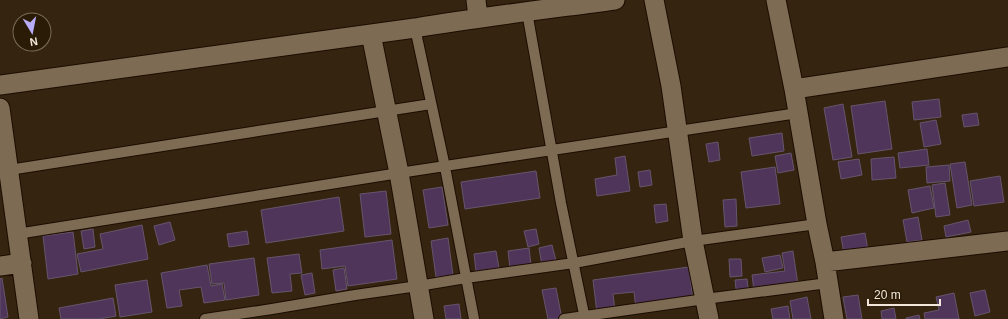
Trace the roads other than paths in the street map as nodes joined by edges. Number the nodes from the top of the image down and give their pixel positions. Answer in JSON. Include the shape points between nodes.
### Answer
{"nodes":[{"id":1,"x":615,"y":0,"type":"edge"},
{"id":2,"x":654,"y":0,"type":"edge"},
{"id":3,"x":776,"y":0,"type":"edge"},
{"id":4,"x":477,"y":9,"type":"edge"},
{"id":5,"x":527,"y":12,"type":"junction"},
{"id":6,"x":415,"y":28,"type":"junction"},
{"id":7,"x":371,"y":34,"type":"junction"},
{"id":8,"x":1008,"y":57,"type":"edge"},
{"id":9,"x":0,"y":85,"type":"edge"},
{"id":10,"x":794,"y":89,"type":"junction"},
{"id":11,"x":431,"y":104,"type":"junction"},
{"id":12,"x":0,"y":108,"type":"edge"},
{"id":13,"x":387,"y":111,"type":"junction"},
{"id":14,"x":798,"y":113,"type":"junction"},
{"id":15,"x":677,"y":132,"type":"junction"},
{"id":16,"x":551,"y":150,"type":"junction"},
{"id":17,"x":445,"y":167,"type":"junction"},
{"id":18,"x":9,"y":170,"type":"junction"},
{"id":19,"x":399,"y":174,"type":"junction"},
{"id":20,"x":817,"y":224,"type":"junction"},
{"id":21,"x":17,"y":234,"type":"junction"},
{"id":22,"x":693,"y":241,"type":"junction"},
{"id":23,"x":1008,"y":241,"type":"edge"},
{"id":24,"x":825,"y":262,"type":"junction"},
{"id":25,"x":574,"y":263,"type":"junction"},
{"id":26,"x":22,"y":264,"type":"junction"},
{"id":27,"x":0,"y":266,"type":"edge"},
{"id":28,"x":466,"y":278,"type":"junction"},
{"id":29,"x":828,"y":283,"type":"junction"},
{"id":30,"x":418,"y":286,"type":"junction"},
{"id":31,"x":705,"y":298,"type":"junction"},
{"id":32,"x":272,"y":314,"type":"edge"},
{"id":33,"x":584,"y":317,"type":"edge"},
{"id":34,"x":29,"y":319,"type":"edge"},
{"id":35,"x":205,"y":319,"type":"edge"},
{"id":36,"x":424,"y":319,"type":"edge"},
{"id":37,"x":474,"y":319,"type":"edge"},
{"id":38,"x":564,"y":319,"type":"edge"},
{"id":39,"x":709,"y":319,"type":"edge"},
{"id":40,"x":834,"y":319,"type":"edge"}],
"edges":[{"from":1,"to":5,"type":"street"},
{"from":2,"to":15,"type":"street"},
{"from":3,"to":10,"type":"street"},
{"from":4,"to":5,"type":"street"},
{"from":4,"to":6,"type":"street"},
{"from":5,"to":16,"type":"lane"},
{"from":6,"to":7,"type":"street"},
{"from":6,"to":11,"type":"lane"},
{"from":7,"to":9,"type":"street"},
{"from":7,"to":13,"type":"street"},
{"from":8,"to":10,"type":"street"},
{"from":10,"to":14,"type":"street"},
{"from":11,"to":13,"type":"lane"},
{"from":11,"to":17,"type":"lane"},
{"from":12,"to":18,"type":"street"},
{"from":13,"to":18,"type":"lane"},
{"from":13,"to":19,"type":"street"},
{"from":14,"to":15,"type":"lane"},
{"from":14,"to":20,"type":"street"},
{"from":15,"to":16,"type":"lane"},
{"from":15,"to":22,"type":"street"},
{"from":16,"to":17,"type":"lane"},
{"from":16,"to":25,"type":"lane"},
{"from":17,"to":19,"type":"lane"},
{"from":17,"to":28,"type":"lane"},
{"from":18,"to":21,"type":"street"},
{"from":19,"to":21,"type":"lane"},
{"from":19,"to":30,"type":"street"},
{"from":20,"to":22,"type":"lane"},
{"from":20,"to":24,"type":"street"},
{"from":21,"to":26,"type":"street"},
{"from":22,"to":25,"type":"lane"},
{"from":22,"to":31,"type":"street"},
{"from":23,"to":24,"type":"street"},
{"from":24,"to":29,"type":"street"},
{"from":25,"to":28,"type":"lane"},
{"from":25,"to":33,"type":"lane"},
{"from":26,"to":27,"type":"street"},
{"from":26,"to":34,"type":"street"},
{"from":28,"to":30,"type":"lane"},
{"from":28,"to":37,"type":"lane"},
{"from":29,"to":31,"type":"lane"},
{"from":29,"to":40,"type":"street"},
{"from":30,"to":32,"type":"lane","via":[[355,295]]},
{"from":30,"to":36,"type":"street"},
{"from":31,"to":33,"type":"lane"},
{"from":31,"to":39,"type":"street"},
{"from":32,"to":35,"type":"lane"},
{"from":33,"to":38,"type":"lane"}]}
